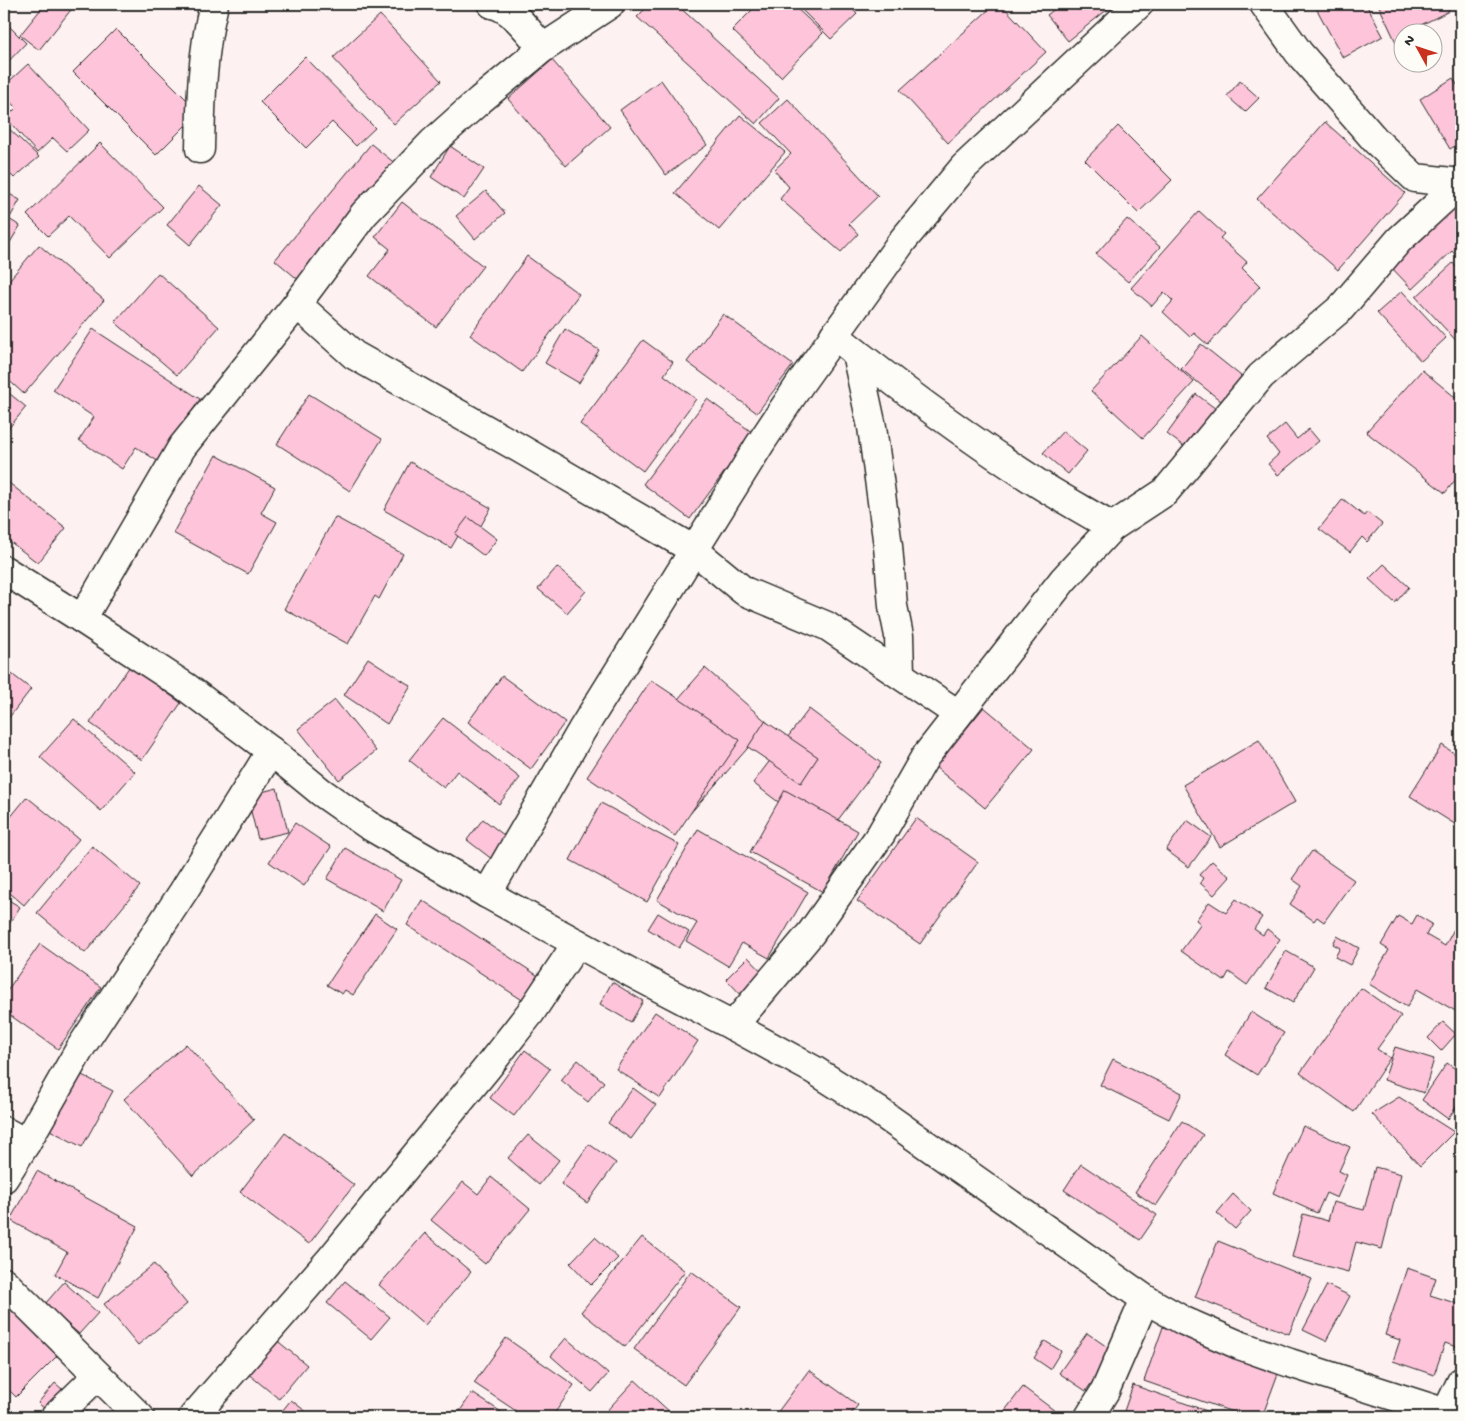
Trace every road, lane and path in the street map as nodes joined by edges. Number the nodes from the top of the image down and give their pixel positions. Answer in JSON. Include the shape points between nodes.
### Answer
{"nodes":[{"id":1,"x":214,"y":4,"type":"edge"},
{"id":2,"x":492,"y":4,"type":"edge"},
{"id":3,"x":610,"y":4,"type":"edge"},
{"id":4,"x":1139,"y":4,"type":"edge"},
{"id":5,"x":1264,"y":4,"type":"edge"},
{"id":6,"x":543,"y":48,"type":"junction"},
{"id":7,"x":200,"y":149,"type":"dead end"},
{"id":8,"x":1461,"y":183,"type":"edge"},
{"id":9,"x":296,"y":304,"type":"junction"},
{"id":10,"x":834,"y":335,"type":"junction"},
{"id":11,"x":856,"y":353,"type":"junction"},
{"id":12,"x":1112,"y":526,"type":"junction"},
{"id":13,"x":694,"y":550,"type":"junction"},
{"id":14,"x":4,"y":570,"type":"edge"},
{"id":15,"x":82,"y":619,"type":"junction"},
{"id":16,"x":900,"y":674,"type":"junction"},
{"id":17,"x":958,"y":714,"type":"junction"},
{"id":18,"x":271,"y":752,"type":"junction"},
{"id":19,"x":487,"y":894,"type":"junction"},
{"id":20,"x":576,"y":943,"type":"junction"},
{"id":21,"x":733,"y":1026,"type":"junction"},
{"id":22,"x":15,"y":1137,"type":"edge"},
{"id":23,"x":4,"y":1178,"type":"edge"},
{"id":24,"x":4,"y":1282,"type":"edge"},
{"id":25,"x":1145,"y":1300,"type":"junction"},
{"id":26,"x":97,"y":1376,"type":"junction"},
{"id":27,"x":1461,"y":1382,"type":"edge"},
{"id":28,"x":1452,"y":1415,"type":"edge"},
{"id":29,"x":55,"y":1417,"type":"edge"},
{"id":30,"x":140,"y":1417,"type":"edge"},
{"id":31,"x":193,"y":1417,"type":"edge"},
{"id":32,"x":1089,"y":1417,"type":"edge"}],
"edges":[{"from":1,"to":7,"type":"street","via":[[203,64]]},
{"from":2,"to":6,"type":"street","via":[[509,12]]},
{"from":3,"to":6,"type":"street"},
{"from":4,"to":10,"type":"street","via":[[964,167],[903,240]]},
{"from":5,"to":8,"type":"street","via":[[1298,53],[1376,141],[1414,178]]},
{"from":6,"to":9,"type":"street","via":[[433,142],[364,214]]},
{"from":8,"to":12,"type":"street","via":[[1399,240],[1341,308],[1261,376],[1165,492]]},
{"from":9,"to":13,"type":"street","via":[[354,355]]},
{"from":9,"to":15,"type":"street","via":[[182,447]]},
{"from":10,"to":11,"type":"street"},
{"from":10,"to":13,"type":"street","via":[[760,444]]},
{"from":11,"to":12,"type":"street","via":[[984,447]]},
{"from":11,"to":16,"type":"street","via":[[872,427],[899,636]]},
{"from":12,"to":17,"type":"street","via":[[1063,580]]},
{"from":13,"to":16,"type":"street","via":[[744,590],[827,626]]},
{"from":13,"to":19,"type":"street","via":[[582,730]]},
{"from":14,"to":15,"type":"street"},
{"from":15,"to":18,"type":"street","via":[[186,687]]},
{"from":16,"to":17,"type":"street"},
{"from":17,"to":21,"type":"street","via":[[925,757],[881,834],[811,933]]},
{"from":18,"to":19,"type":"street","via":[[368,825]]},
{"from":18,"to":22,"type":"street","via":[[81,1047]]},
{"from":19,"to":20,"type":"street"},
{"from":20,"to":21,"type":"street"},
{"from":20,"to":31,"type":"street","via":[[531,1012],[487,1068],[328,1261]]},
{"from":21,"to":25,"type":"street","via":[[814,1070],[877,1110]]},
{"from":22,"to":23,"type":"street"},
{"from":24,"to":26,"type":"street"},
{"from":25,"to":28,"type":"street","via":[[1239,1345]]},
{"from":25,"to":32,"type":"street","via":[[1105,1391]]},
{"from":26,"to":29,"type":"street"},
{"from":26,"to":30,"type":"street"},
{"from":27,"to":28,"type":"street"}]}
